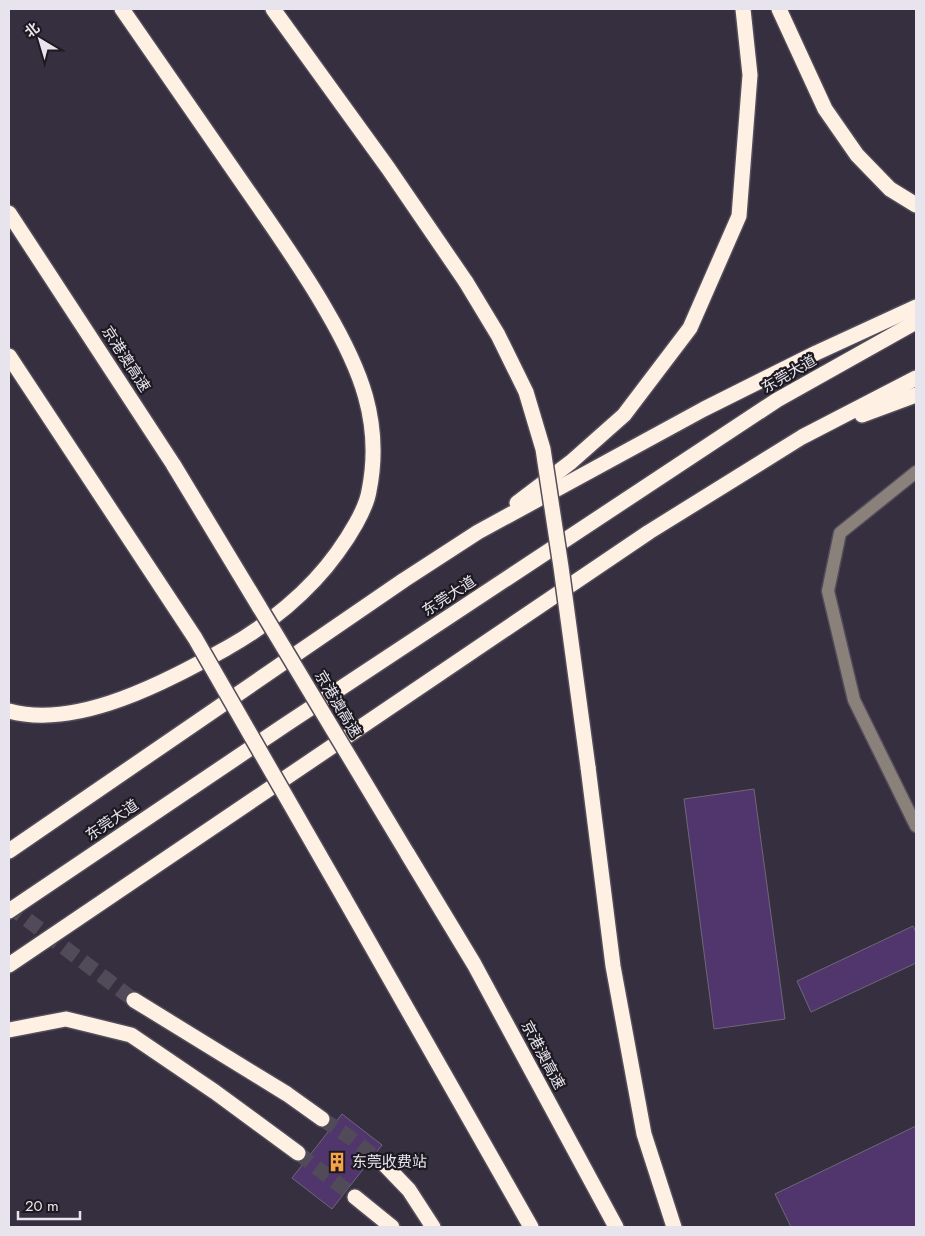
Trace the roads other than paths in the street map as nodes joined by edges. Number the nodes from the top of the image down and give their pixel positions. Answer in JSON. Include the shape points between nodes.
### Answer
{"nodes":[{"id":1,"x":122,"y":9,"type":"edge"},
{"id":2,"x":273,"y":9,"type":"edge"},
{"id":3,"x":743,"y":9,"type":"edge"},
{"id":4,"x":778,"y":9,"type":"edge"},
{"id":5,"x":916,"y":205,"type":"edge"},
{"id":6,"x":9,"y":213,"type":"edge"},
{"id":7,"x":916,"y":307,"type":"edge"},
{"id":8,"x":916,"y":322,"type":"edge"},
{"id":9,"x":9,"y":356,"type":"edge"},
{"id":10,"x":916,"y":378,"type":"edge"},
{"id":11,"x":916,"y":395,"type":"edge"},
{"id":12,"x":802,"y":437,"type":"junction"},
{"id":13,"x":916,"y":472,"type":"edge"},
{"id":14,"x":478,"y":532,"type":"junction"},
{"id":15,"x":9,"y":711,"type":"edge"},
{"id":16,"x":916,"y":826,"type":"edge"},
{"id":17,"x":9,"y":851,"type":"edge"},
{"id":18,"x":9,"y":911,"type":"edge"},
{"id":19,"x":9,"y":965,"type":"edge"},
{"id":20,"x":134,"y":1000,"type":"tunnel mouth"},
{"id":21,"x":9,"y":1030,"type":"edge"},
{"id":22,"x":322,"y":1119,"type":"tunnel mouth"},
{"id":23,"x":298,"y":1153,"type":"tunnel mouth"},
{"id":24,"x":385,"y":1164,"type":"tunnel mouth"},
{"id":25,"x":355,"y":1197,"type":"tunnel mouth"},
{"id":26,"x":392,"y":1227,"type":"edge"},
{"id":27,"x":433,"y":1227,"type":"edge"},
{"id":28,"x":531,"y":1227,"type":"edge"},
{"id":29,"x":616,"y":1227,"type":"edge"},
{"id":30,"x":674,"y":1227,"type":"edge"}],
"edges":[{"from":1,"to":15,"type":"highway","via":[[301,267],[347,346],[364,388],[372,424],[374,454],[369,494],[350,535],[327,568],[296,598],[230,646],[190,668],[110,703],[64,715]]},
{"from":2,"to":30,"type":"highway","bridge":true,"via":[[466,282],[498,335],[526,392],[542,450],[562,577],[613,966],[644,1134]]},
{"from":3,"to":14,"type":"highway","via":[[750,75],[739,216],[690,328],[624,415],[571,462]]},
{"from":4,"to":5,"type":"highway","via":[[825,109],[856,155],[890,190]]},
{"from":6,"to":29,"type":"highway","name":"京港澳高速","bridge":true,"via":[[173,464],[474,964]]},
{"from":7,"to":14,"type":"highway","via":[[704,409]]},
{"from":8,"to":18,"type":"highway","name":"东莞大道","via":[[777,400],[285,724]]},
{"from":9,"to":28,"type":"highway","bridge":true,"via":[[195,638]]},
{"from":10,"to":12,"type":"highway"},
{"from":11,"to":12,"type":"highway"},
{"from":12,"to":19,"type":"highway","via":[[649,532]]},
{"from":13,"to":16,"type":"street","via":[[840,533],[828,591],[854,700]]},
{"from":14,"to":17,"type":"highway"},
{"from":20,"to":22,"type":"highway"},
{"from":21,"to":23,"type":"highway","via":[[66,1019],[131,1035]]},
{"from":24,"to":27,"type":"highway","via":[[409,1190]]},
{"from":25,"to":26,"type":"highway"}]}
